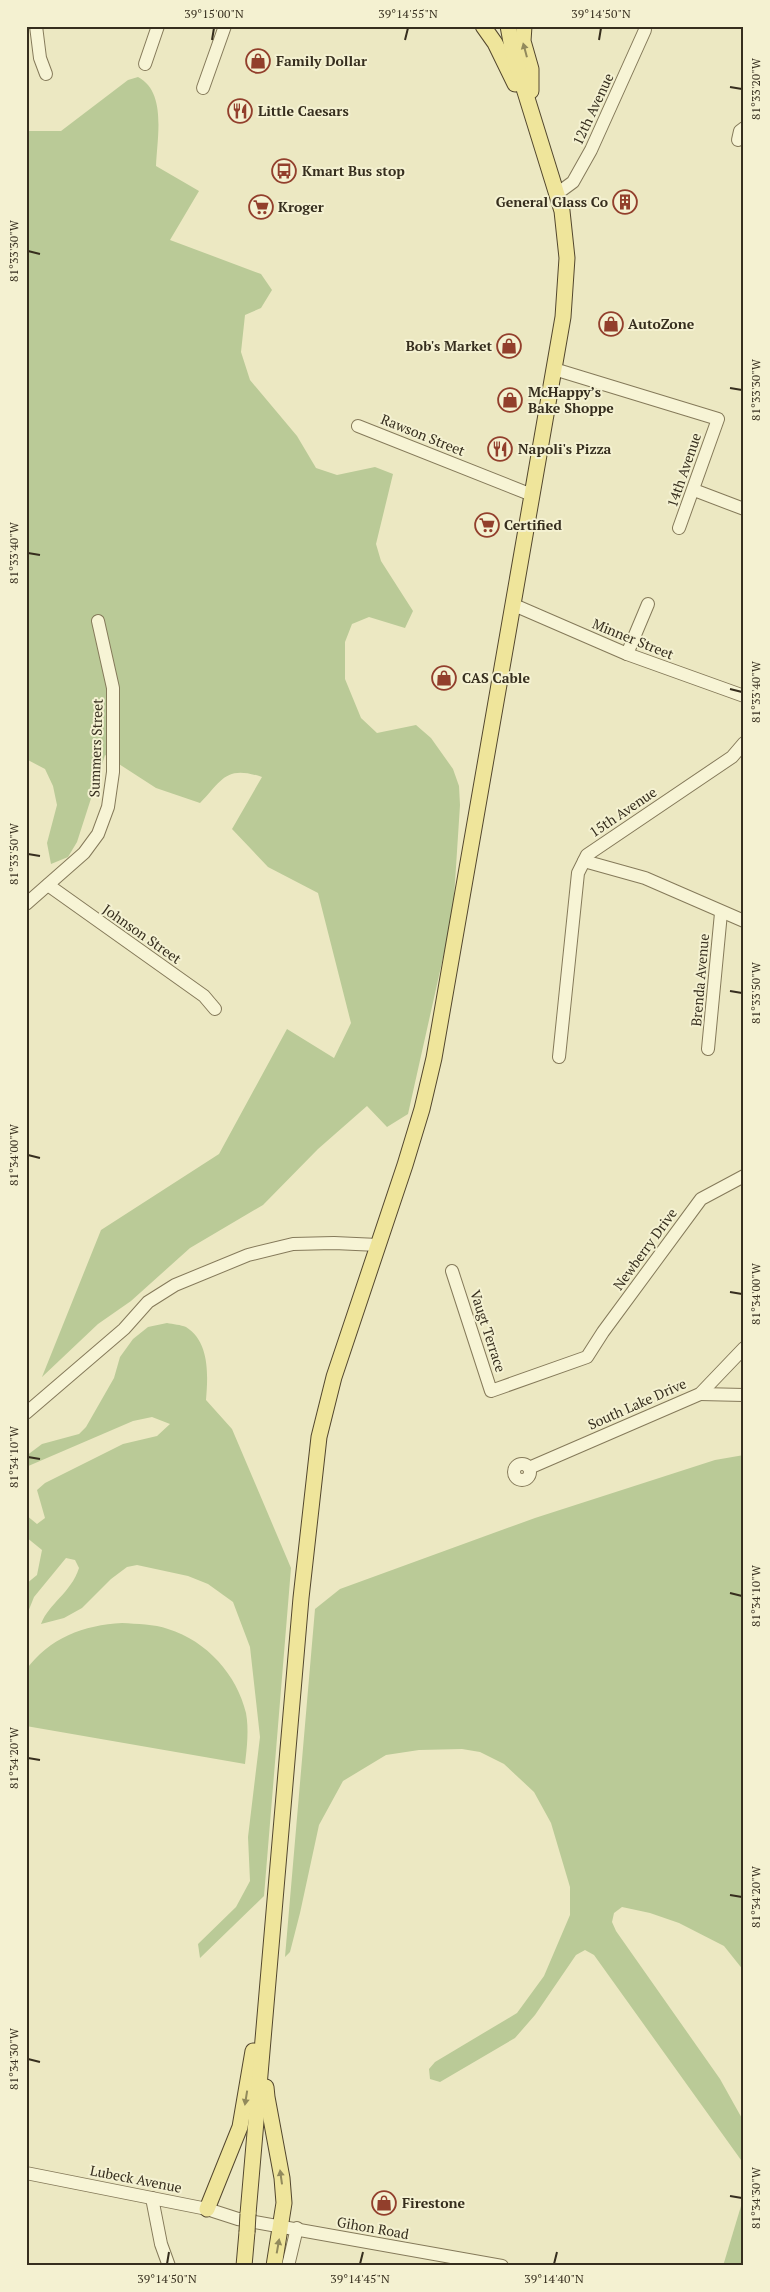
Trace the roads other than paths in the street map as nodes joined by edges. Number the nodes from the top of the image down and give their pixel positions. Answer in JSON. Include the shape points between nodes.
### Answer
{"nodes":[{"id":1,"x":36,"y":26,"type":"edge"},
{"id":2,"x":158,"y":26,"type":"edge"},
{"id":3,"x":224,"y":26,"type":"edge"},
{"id":4,"x":483,"y":26,"type":"edge"},
{"id":5,"x":508,"y":26,"type":"edge"},
{"id":6,"x":524,"y":26,"type":"edge"},
{"id":7,"x":645,"y":30,"type":"dead end"},
{"id":8,"x":145,"y":64,"type":"dead end"},
{"id":9,"x":46,"y":74,"type":"dead end"},
{"id":10,"x":203,"y":88,"type":"dead end"},
{"id":11,"x":531,"y":108,"type":"junction"},
{"id":12,"x":744,"y":128,"type":"edge"},
{"id":13,"x":738,"y":140,"type":"dead end"},
{"id":14,"x":558,"y":193,"type":"junction"},
{"id":15,"x":554,"y":369,"type":"junction"},
{"id":16,"x":358,"y":426,"type":"dead end"},
{"id":17,"x":694,"y":490,"type":"junction"},
{"id":18,"x":532,"y":495,"type":"junction"},
{"id":19,"x":744,"y":509,"type":"edge"},
{"id":20,"x":679,"y":528,"type":"dead end"},
{"id":21,"x":648,"y":604,"type":"dead end"},
{"id":22,"x":514,"y":605,"type":"junction"},
{"id":23,"x":98,"y":621,"type":"dead end"},
{"id":24,"x":627,"y":654,"type":"junction"},
{"id":25,"x":744,"y":696,"type":"edge"},
{"id":26,"x":744,"y":743,"type":"edge"},
{"id":27,"x":584,"y":862,"type":"junction"},
{"id":28,"x":48,"y":885,"type":"junction"},
{"id":29,"x":26,"y":904,"type":"edge"},
{"id":30,"x":721,"y":913,"type":"junction"},
{"id":31,"x":744,"y":921,"type":"edge"},
{"id":32,"x":215,"y":1009,"type":"dead end"},
{"id":33,"x":708,"y":1049,"type":"dead end"},
{"id":34,"x":559,"y":1057,"type":"dead end"},
{"id":35,"x":744,"y":1176,"type":"edge"},
{"id":36,"x":378,"y":1245,"type":"junction"},
{"id":37,"x":452,"y":1271,"type":"dead end"},
{"id":38,"x":744,"y":1348,"type":"edge"},
{"id":39,"x":587,"y":1357,"type":"joint"},
{"id":40,"x":700,"y":1394,"type":"junction"},
{"id":41,"x":744,"y":1395,"type":"edge"},
{"id":42,"x":26,"y":1414,"type":"edge"},
{"id":43,"x":529,"y":1468,"type":"dead end"},
{"id":44,"x":267,"y":1999,"type":"junction"},
{"id":45,"x":26,"y":2173,"type":"edge"},
{"id":46,"x":152,"y":2198,"type":"junction"},
{"id":47,"x":207,"y":2209,"type":"junction"},
{"id":48,"x":243,"y":2216,"type":"junction"},
{"id":49,"x":281,"y":2226,"type":"junction"},
{"id":50,"x":297,"y":2228,"type":"junction"},
{"id":51,"x":169,"y":2266,"type":"edge"},
{"id":52,"x":244,"y":2266,"type":"edge"},
{"id":53,"x":274,"y":2266,"type":"edge"},
{"id":54,"x":288,"y":2266,"type":"edge"},
{"id":55,"x":502,"y":2266,"type":"edge"}],
"edges":[{"from":1,"to":9,"type":"street","via":[[40,58]]},
{"from":2,"to":8,"type":"street"},
{"from":3,"to":10,"type":"street"},
{"from":4,"to":11,"type":"main road","via":[[522,98]]},
{"from":5,"to":11,"type":"main road"},
{"from":11,"to":6,"type":"main road","one_way":true},
{"from":7,"to":14,"type":"street","name":"12th Avenue","via":[[591,150],[573,182]]},
{"from":11,"to":14,"type":"main road"},
{"from":12,"to":13,"type":"street"},
{"from":14,"to":15,"type":"main road","via":[[566,258],[563,317]]},
{"from":15,"to":17,"type":"street","name":"14th Avenue","via":[[718,419]]},
{"from":15,"to":18,"type":"main road"},
{"from":16,"to":18,"type":"street","name":"Rawson Street"},
{"from":17,"to":19,"type":"street"},
{"from":17,"to":20,"type":"street","name":"14th Avenue"},
{"from":18,"to":22,"type":"main road"},
{"from":21,"to":24,"type":"street"},
{"from":22,"to":24,"type":"street","name":"Minner Street"},
{"from":22,"to":36,"type":"main road","via":[[434,1058],[422,1109]]},
{"from":23,"to":28,"type":"street","name":"Summers Street","via":[[113,688],[113,772],[108,807],[98,834],[84,853]]},
{"from":24,"to":25,"type":"street","name":"Minner Street"},
{"from":26,"to":27,"type":"street","name":"15th Avenue","via":[[732,757],[587,855]]},
{"from":27,"to":30,"type":"street","via":[[645,878]]},
{"from":27,"to":34,"type":"street","name":"15th Avenue","via":[[578,873]]},
{"from":28,"to":29,"type":"street","name":"Summers Street"},
{"from":28,"to":32,"type":"street","name":"Johnson Street","via":[[204,996]]},
{"from":30,"to":31,"type":"street"},
{"from":30,"to":33,"type":"street","name":"Brenda Avenue"},
{"from":35,"to":39,"type":"street","name":"Newberry Drive","via":[[701,1199]]},
{"from":36,"to":42,"type":"street","via":[[293,1244],[248,1255],[175,1285],[148,1302],[118,1334]]},
{"from":36,"to":44,"type":"main road","via":[[334,1377],[318,1446],[300,1598]]},
{"from":37,"to":39,"type":"street","name":"Vaugt Terrace","via":[[491,1391]]},
{"from":38,"to":40,"type":"street","name":"South Lake Drive"},
{"from":40,"to":41,"type":"street"},
{"from":40,"to":43,"type":"street","name":"South Lake Drive"},
{"from":44,"to":47,"type":"main road","one_way":true,"via":[[258,2020],[240,2127]]},
{"from":44,"to":48,"type":"main road"},
{"from":49,"to":44,"type":"main road","one_way":true,"via":[[284,2203],[282,2178],[266,2097]]},
{"from":45,"to":46,"type":"street","name":"Lubeck Avenue"},
{"from":46,"to":47,"type":"street","name":"Lubeck Avenue"},
{"from":46,"to":51,"type":"street"},
{"from":47,"to":48,"type":"street","name":"Lubeck Avenue"},
{"from":48,"to":49,"type":"street","name":"Gihon Road"},
{"from":48,"to":52,"type":"main road","bridge":true,"via":[[247,2232]]},
{"from":49,"to":50,"type":"street","name":"Gihon Road"},
{"from":53,"to":49,"type":"main road","one_way":true},
{"from":50,"to":54,"type":"street"},
{"from":50,"to":55,"type":"street","name":"Gihon Road"}]}
